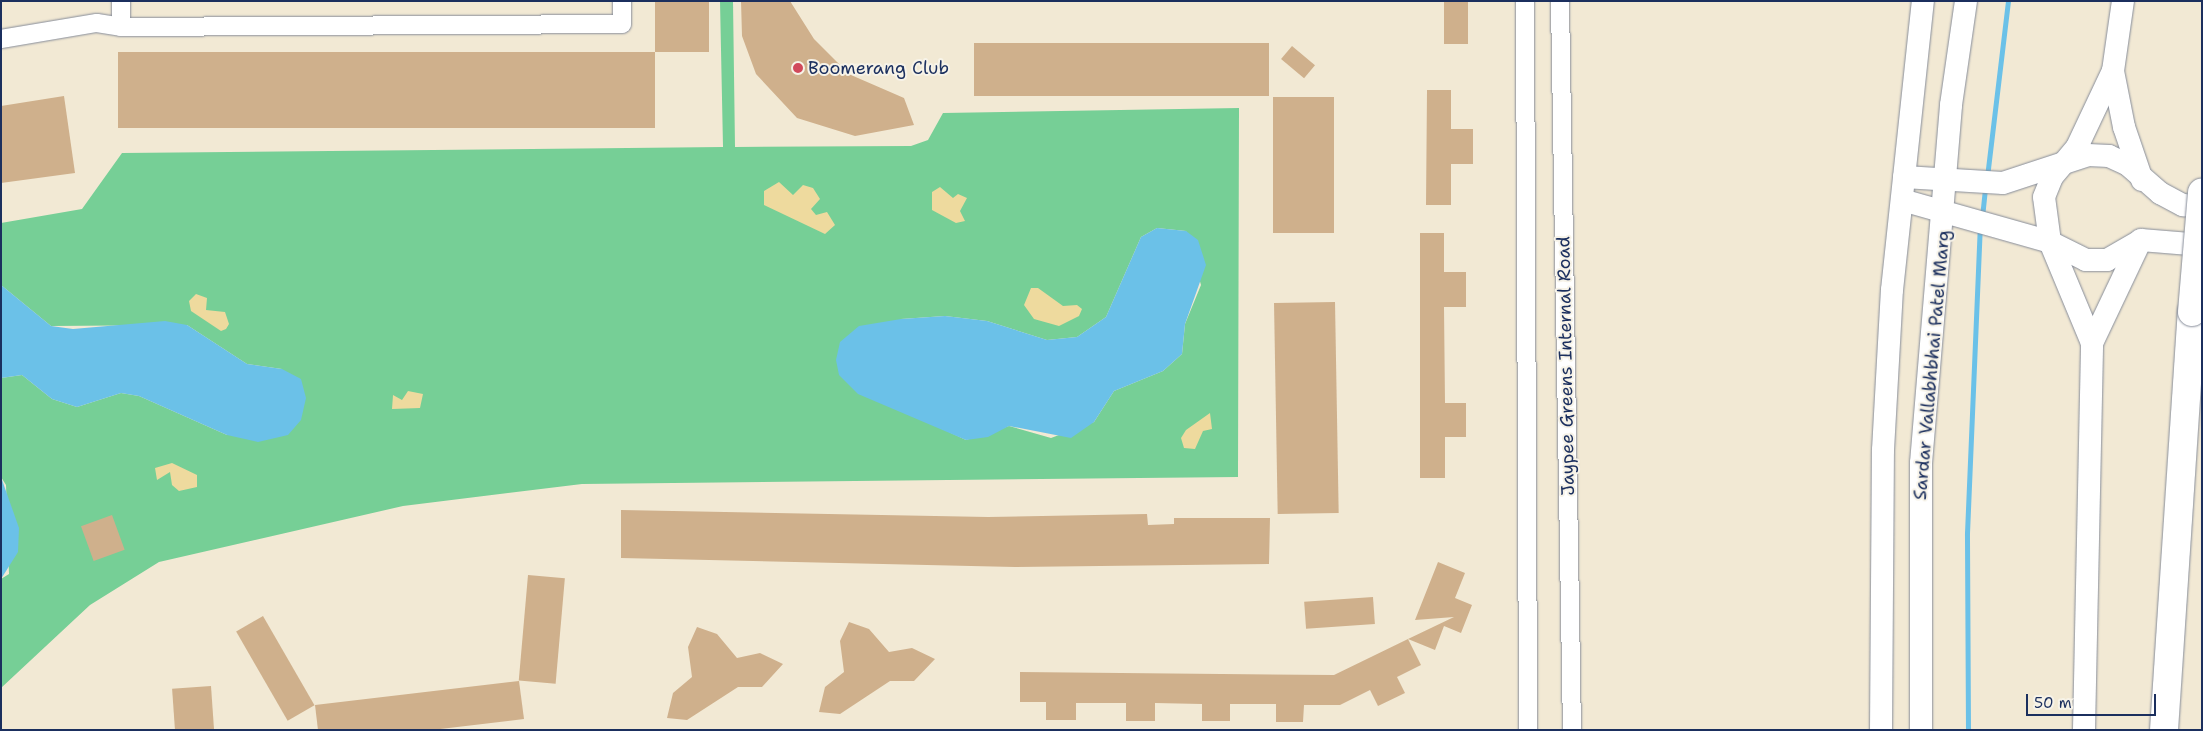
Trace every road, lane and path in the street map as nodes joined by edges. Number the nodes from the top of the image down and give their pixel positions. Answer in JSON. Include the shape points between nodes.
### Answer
{"nodes":[{"id":1,"x":121,"y":1,"type":"edge"},
{"id":2,"x":622,"y":1,"type":"edge"},
{"id":3,"x":1525,"y":1,"type":"edge"},
{"id":4,"x":1560,"y":1,"type":"edge"},
{"id":5,"x":1923,"y":1,"type":"edge"},
{"id":6,"x":1966,"y":1,"type":"edge"},
{"id":7,"x":2123,"y":1,"type":"edge"},
{"id":8,"x":121,"y":27,"type":"junction"},
{"id":9,"x":1,"y":39,"type":"edge"},
{"id":10,"x":2113,"y":71,"type":"junction"},
{"id":11,"x":2068,"y":162,"type":"junction"},
{"id":12,"x":1904,"y":177,"type":"junction"},
{"id":13,"x":1945,"y":180,"type":"junction"},
{"id":14,"x":2142,"y":181,"type":"junction"},
{"id":15,"x":2202,"y":192,"type":"edge"},
{"id":16,"x":1902,"y":200,"type":"junction"},
{"id":17,"x":2202,"y":207,"type":"edge"},
{"id":18,"x":1945,"y":209,"type":"junction"},
{"id":19,"x":2141,"y":240,"type":"junction"},
{"id":20,"x":2050,"y":242,"type":"junction"},
{"id":21,"x":2202,"y":245,"type":"edge"},
{"id":22,"x":2092,"y":343,"type":"junction"},
{"id":23,"x":1528,"y":730,"type":"edge"},
{"id":24,"x":1572,"y":730,"type":"edge"},
{"id":25,"x":1881,"y":730,"type":"edge"},
{"id":26,"x":1921,"y":730,"type":"edge"},
{"id":27,"x":2084,"y":730,"type":"edge"},
{"id":28,"x":2164,"y":730,"type":"edge"}],
"edges":[{"from":1,"to":8,"type":"street"},
{"from":2,"to":8,"type":"street","via":[[622,24]]},
{"from":3,"to":23,"type":"street"},
{"from":4,"to":24,"type":"street","name":"Jaypee Greens Internal Road"},
{"from":5,"to":12,"type":"street"},
{"from":6,"to":13,"type":"street","name":"Sardar Vallabhbhai Patel Marg"},
{"from":7,"to":10,"type":"street"},
{"from":8,"to":9,"type":"street","via":[[97,23]]},
{"from":10,"to":11,"type":"street"},
{"from":10,"to":14,"type":"street","via":[[2124,127]]},
{"from":11,"to":13,"type":"street","via":[[2003,183]]},
{"from":11,"to":14,"type":"street","via":[[2088,155],[2109,156],[2128,165]]},
{"from":11,"to":20,"type":"street","via":[[2052,177],[2044,197]]},
{"from":12,"to":13,"type":"street"},
{"from":12,"to":16,"type":"street"},
{"from":13,"to":18,"type":"street","name":"Sardar Vallabhbhai Patel Marg"},
{"from":14,"to":17,"type":"street","via":[[2183,205]]},
{"from":15,"to":28,"type":"highway","bridge":true},
{"from":16,"to":18,"type":"street"},
{"from":16,"to":25,"type":"street","via":[[1883,450]]},
{"from":18,"to":20,"type":"street"},
{"from":18,"to":26,"type":"street","name":"Sardar Vallabhbhai Patel Marg","via":[[1921,462]]},
{"from":19,"to":20,"type":"street","via":[[2107,260],[2086,260]]},
{"from":19,"to":21,"type":"street"},
{"from":19,"to":22,"type":"street"},
{"from":20,"to":22,"type":"street"},
{"from":22,"to":27,"type":"street"}]}
